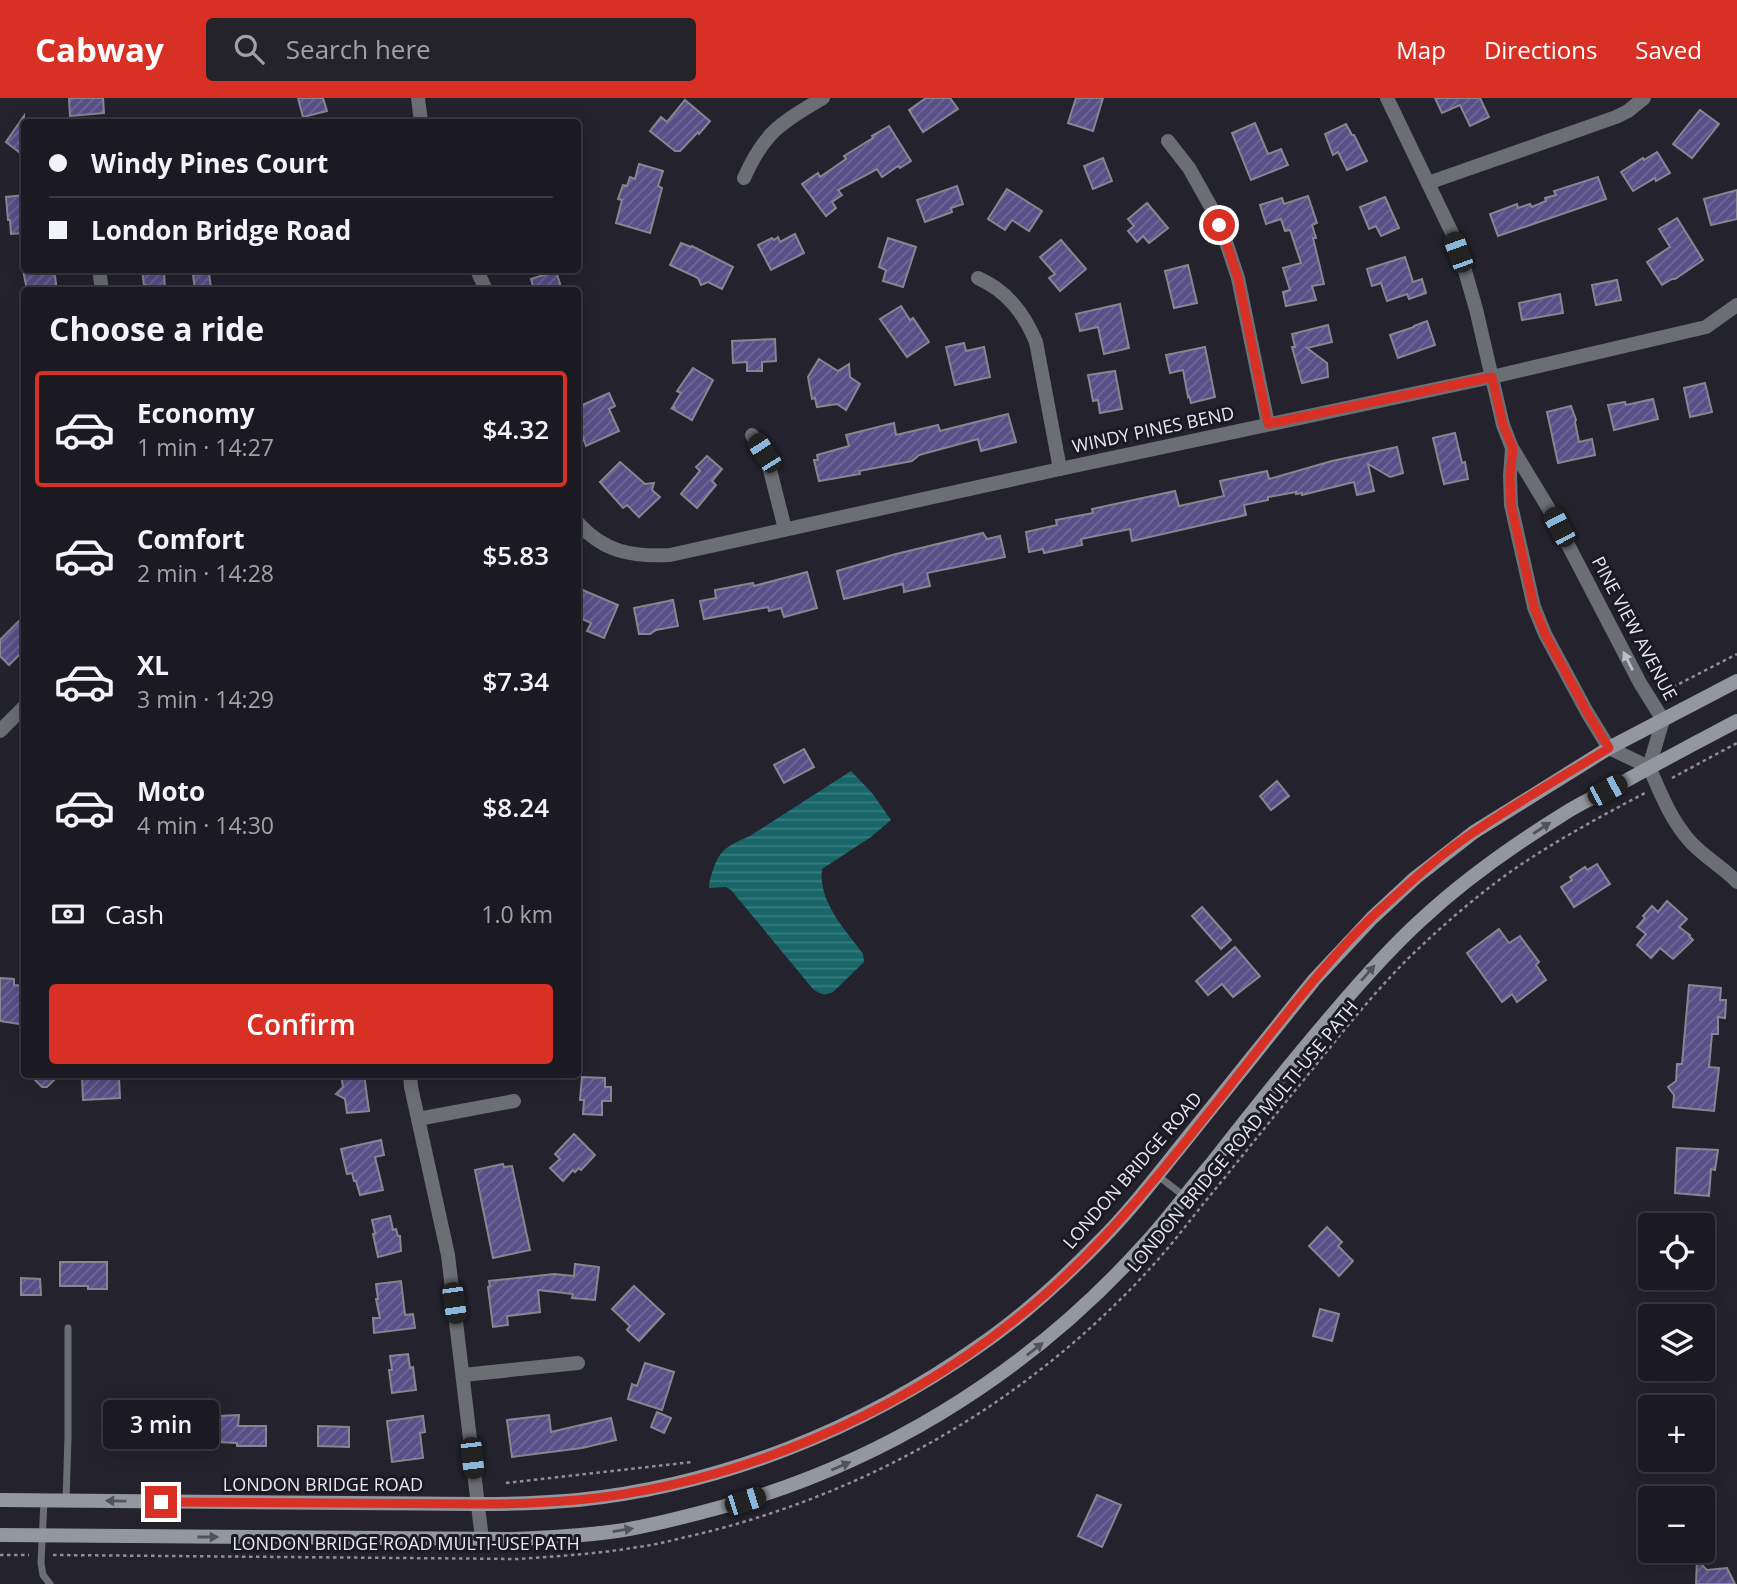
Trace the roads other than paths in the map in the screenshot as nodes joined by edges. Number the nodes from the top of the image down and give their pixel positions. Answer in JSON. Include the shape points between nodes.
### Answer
{"nodes":[{"id":1,"x":418,"y":98,"type":"edge"},
{"id":2,"x":822,"y":98,"type":"edge"},
{"id":3,"x":1387,"y":98,"type":"edge"},
{"id":4,"x":1644,"y":98,"type":"edge"},
{"id":5,"x":421,"y":119,"type":"edge"},
{"id":6,"x":1168,"y":141,"type":"dead end"},
{"id":7,"x":744,"y":178,"type":"dead end"},
{"id":8,"x":1428,"y":183,"type":"junction"},
{"id":9,"x":978,"y":278,"type":"dead end"},
{"id":10,"x":1737,"y":306,"type":"edge"},
{"id":11,"x":1492,"y":377,"type":"junction"},
{"id":12,"x":1268,"y":424,"type":"junction"},
{"id":13,"x":752,"y":435,"type":"dead end"},
{"id":14,"x":1513,"y":448,"type":"junction"},
{"id":15,"x":1060,"y":469,"type":"junction"},
{"id":16,"x":581,"y":526,"type":"edge"},
{"id":17,"x":785,"y":529,"type":"junction"},
{"id":18,"x":1737,"y":681,"type":"edge"},
{"id":19,"x":21,"y":710,"type":"edge"},
{"id":20,"x":1663,"y":720,"type":"junction"},
{"id":21,"x":1737,"y":721,"type":"edge"},
{"id":22,"x":0,"y":731,"type":"edge"},
{"id":23,"x":1609,"y":748,"type":"junction"},
{"id":24,"x":1649,"y":767,"type":"junction"},
{"id":25,"x":1737,"y":882,"type":"edge"},
{"id":26,"x":410,"y":1078,"type":"edge"},
{"id":27,"x":514,"y":1101,"type":"dead end"},
{"id":28,"x":418,"y":1119,"type":"junction"},
{"id":29,"x":1157,"y":1175,"type":"junction"},
{"id":30,"x":1184,"y":1196,"type":"junction"},
{"id":31,"x":68,"y":1328,"type":"dead end"},
{"id":32,"x":578,"y":1363,"type":"dead end"},
{"id":33,"x":463,"y":1375,"type":"junction"},
{"id":34,"x":0,"y":1500,"type":"edge"},
{"id":35,"x":44,"y":1500,"type":"junction"},
{"id":36,"x":66,"y":1501,"type":"junction"},
{"id":37,"x":478,"y":1504,"type":"junction"},
{"id":38,"x":0,"y":1535,"type":"edge"},
{"id":39,"x":42,"y":1535,"type":"junction"},
{"id":40,"x":482,"y":1539,"type":"junction"},
{"id":41,"x":50,"y":1584,"type":"edge"}],
"edges":[{"from":1,"to":5,"type":"street"},
{"from":2,"to":7,"type":"street","via":[[773,131]]},
{"from":3,"to":8,"type":"street","name":"PINE VIEW AVENUE"},
{"from":4,"to":8,"type":"street","via":[[1616,117]]},
{"from":6,"to":12,"type":"street","via":[[1206,197],[1226,242],[1238,278]]},
{"from":8,"to":11,"type":"street","name":"PINE VIEW AVENUE","via":[[1465,271]]},
{"from":9,"to":15,"type":"street","via":[[1017,306],[1032,332]]},
{"from":10,"to":11,"type":"street","name":"WINDY PINES BEND","via":[[1706,327]]},
{"from":11,"to":12,"type":"street","name":"WINDY PINES BEND"},
{"from":11,"to":14,"type":"street","name":"PINE VIEW AVENUE"},
{"from":12,"to":15,"type":"street","name":"WINDY PINES BEND"},
{"from":13,"to":17,"type":"street","via":[[770,470]]},
{"from":20,"to":14,"type":"street","name":"PINE VIEW AVENUE","one_way":true},
{"from":14,"to":23,"type":"street","name":"PINE VIEW AVENUE","via":[[1511,505],[1534,607]]},
{"from":15,"to":17,"type":"street","name":"WINDY PINES BEND"},
{"from":16,"to":17,"type":"street","name":"WINDY PINES BEND","via":[[610,547],[648,556]]},
{"from":18,"to":20,"type":"main road","name":"LONDON BRIDGE ROAD"},
{"from":19,"to":22,"type":"street"},
{"from":20,"to":23,"type":"main road","name":"LONDON BRIDGE ROAD"},
{"from":20,"to":24,"type":"street","name":"PINE VIEW AVENUE"},
{"from":21,"to":24,"type":"main road"},
{"from":23,"to":24,"type":"street"},
{"from":23,"to":29,"type":"main road","name":"LONDON BRIDGE ROAD","via":[[1474,832],[1372,918],[1314,980]]},
{"from":24,"to":25,"type":"street","via":[[1667,808],[1688,839]]},
{"from":30,"to":24,"type":"main road","one_way":true,"via":[[1373,966],[1421,920],[1513,847]]},
{"from":26,"to":28,"type":"street"},
{"from":27,"to":28,"type":"street"},
{"from":28,"to":33,"type":"street","via":[[448,1255]]},
{"from":29,"to":30,"type":"lane"},
{"from":29,"to":37,"type":"main road","name":"LONDON BRIDGE ROAD","via":[[1102,1240],[1017,1318],[914,1388],[858,1418],[756,1461],[691,1480],[578,1500]]},
{"from":40,"to":30,"type":"main road","one_way":true,"via":[[553,1538],[658,1523],[723,1508],[844,1465],[967,1398],[1052,1335],[1100,1292]]},
{"from":31,"to":36,"type":"lane"},
{"from":32,"to":33,"type":"street"},
{"from":33,"to":37,"type":"street"},
{"from":34,"to":35,"type":"main road","name":"LONDON BRIDGE ROAD"},
{"from":35,"to":36,"type":"main road","name":"LONDON BRIDGE ROAD"},
{"from":35,"to":39,"type":"lane"},
{"from":37,"to":36,"type":"main road","name":"LONDON BRIDGE ROAD","one_way":true},
{"from":37,"to":40,"type":"street"},
{"from":38,"to":39,"type":"main road"},
{"from":39,"to":40,"type":"main road","one_way":true},
{"from":39,"to":41,"type":"lane","via":[[40,1563]]}]}
